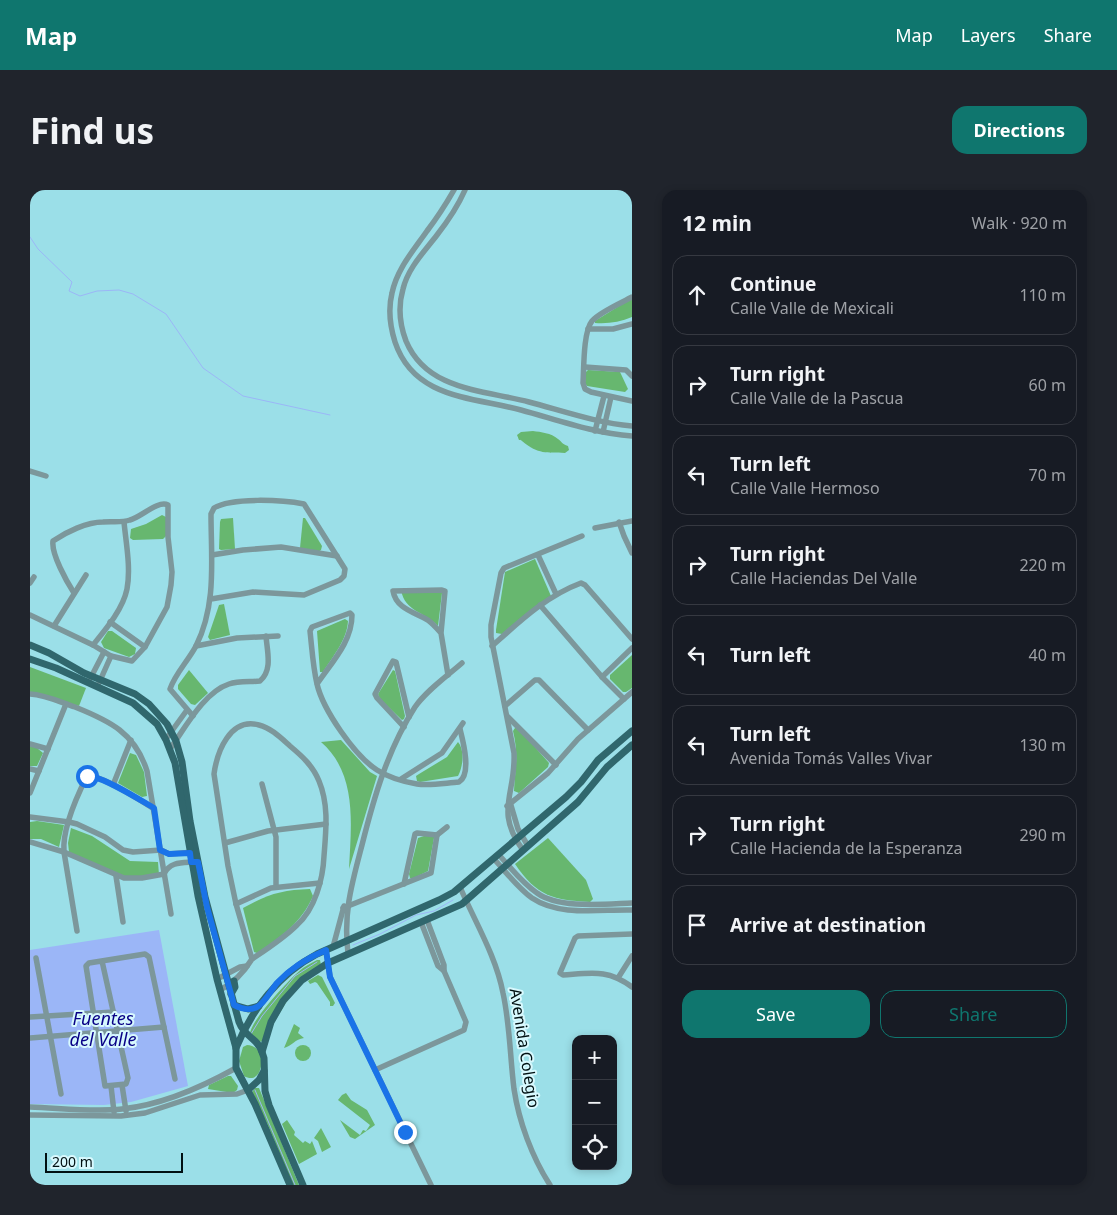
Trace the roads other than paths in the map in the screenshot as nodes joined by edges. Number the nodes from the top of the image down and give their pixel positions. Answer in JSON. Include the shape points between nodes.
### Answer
{"nodes":[{"id":1,"x":454,"y":190,"type":"edge"},
{"id":2,"x":465,"y":190,"type":"edge"},
{"id":3,"x":632,"y":296,"type":"edge"},
{"id":4,"x":632,"y":324,"type":"edge"},
{"id":5,"x":588,"y":329,"type":"junction"},
{"id":6,"x":585,"y":367,"type":"junction"},
{"id":7,"x":632,"y":376,"type":"edge"},
{"id":8,"x":604,"y":396,"type":"junction"},
{"id":9,"x":611,"y":397,"type":"junction"},
{"id":10,"x":518,"y":400,"type":"junction"},
{"id":11,"x":632,"y":401,"type":"edge"},
{"id":12,"x":515,"y":408,"type":"junction"},
{"id":13,"x":598,"y":420,"type":"junction"},
{"id":14,"x":606,"y":422,"type":"junction"},
{"id":15,"x":632,"y":426,"type":"edge"},
{"id":16,"x":595,"y":431,"type":"junction"},
{"id":17,"x":603,"y":432,"type":"junction"},
{"id":18,"x":632,"y":436,"type":"edge"},
{"id":19,"x":31,"y":472,"type":"edge"},
{"id":20,"x":46,"y":476,"type":"dead end"},
{"id":21,"x":632,"y":521,"type":"edge"},
{"id":22,"x":124,"y":522,"type":"junction"},
{"id":23,"x":620,"y":522,"type":"junction"},
{"id":24,"x":595,"y":528,"type":"dead end"},
{"id":25,"x":582,"y":536,"type":"dead end"},
{"id":26,"x":632,"y":553,"type":"edge"},
{"id":27,"x":212,"y":555,"type":"junction"},
{"id":28,"x":538,"y":555,"type":"junction"},
{"id":29,"x":337,"y":556,"type":"junction"},
{"id":30,"x":86,"y":575,"type":"dead end"},
{"id":31,"x":34,"y":578,"type":"dead end"},
{"id":32,"x":30,"y":583,"type":"edge"},
{"id":33,"x":74,"y":593,"type":"junction"},
{"id":34,"x":556,"y":594,"type":"junction"},
{"id":35,"x":211,"y":600,"type":"junction"},
{"id":36,"x":540,"y":605,"type":"junction"},
{"id":37,"x":30,"y":615,"type":"edge"},
{"id":38,"x":110,"y":622,"type":"junction"},
{"id":39,"x":54,"y":626,"type":"junction"},
{"id":40,"x":441,"y":633,"type":"junction"},
{"id":41,"x":266,"y":636,"type":"junction"},
{"id":42,"x":278,"y":636,"type":"dead end"},
{"id":43,"x":632,"y":639,"type":"edge"},
{"id":44,"x":30,"y":645,"type":"edge"},
{"id":45,"x":93,"y":645,"type":"junction"},
{"id":46,"x":196,"y":646,"type":"junction"},
{"id":47,"x":492,"y":646,"type":"junction"},
{"id":48,"x":145,"y":647,"type":"junction"},
{"id":49,"x":632,"y":648,"type":"edge"},
{"id":50,"x":104,"y":652,"type":"junction"},
{"id":51,"x":111,"y":656,"type":"junction"},
{"id":52,"x":30,"y":659,"type":"edge"},
{"id":53,"x":462,"y":663,"type":"dead end"},
{"id":54,"x":448,"y":675,"type":"junction"},
{"id":55,"x":92,"y":676,"type":"junction"},
{"id":56,"x":602,"y":677,"type":"junction"},
{"id":57,"x":101,"y":679,"type":"junction"},
{"id":58,"x":88,"y":684,"type":"junction"},
{"id":59,"x":317,"y":684,"type":"junction"},
{"id":60,"x":98,"y":687,"type":"junction"},
{"id":61,"x":632,"y":692,"type":"edge"},
{"id":62,"x":30,"y":694,"type":"edge"},
{"id":63,"x":624,"y":699,"type":"junction"},
{"id":64,"x":66,"y":704,"type":"junction"},
{"id":65,"x":505,"y":706,"type":"junction"},
{"id":66,"x":187,"y":710,"type":"junction"},
{"id":67,"x":193,"y":716,"type":"junction"},
{"id":68,"x":507,"y":716,"type":"junction"},
{"id":69,"x":410,"y":717,"type":"junction"},
{"id":70,"x":404,"y":727,"type":"junction"},
{"id":71,"x":588,"y":730,"type":"junction"},
{"id":72,"x":632,"y":731,"type":"edge"},
{"id":73,"x":171,"y":732,"type":"junction"},
{"id":74,"x":166,"y":739,"type":"junction"},
{"id":75,"x":130,"y":740,"type":"junction"},
{"id":76,"x":176,"y":741,"type":"junction"},
{"id":77,"x":30,"y":744,"type":"edge"},
{"id":78,"x":632,"y":745,"type":"edge"},
{"id":79,"x":48,"y":749,"type":"junction"},
{"id":80,"x":170,"y":749,"type":"junction"},
{"id":81,"x":556,"y":765,"type":"junction"},
{"id":82,"x":30,"y":769,"type":"edge"},
{"id":83,"x":39,"y":771,"type":"junction"},
{"id":84,"x":382,"y":773,"type":"junction"},
{"id":85,"x":401,"y":779,"type":"junction"},
{"id":86,"x":262,"y":784,"type":"dead end"},
{"id":87,"x":113,"y":785,"type":"junction"},
{"id":88,"x":30,"y":793,"type":"edge"},
{"id":89,"x":509,"y":803,"type":"junction"},
{"id":90,"x":154,"y":808,"type":"junction"},
{"id":91,"x":30,"y":817,"type":"edge"},
{"id":92,"x":69,"y":822,"type":"junction"},
{"id":93,"x":326,"y":824,"type":"junction"},
{"id":94,"x":448,"y":827,"type":"dead end"},
{"id":95,"x":275,"y":829,"type":"junction"},
{"id":96,"x":437,"y":834,"type":"junction"},
{"id":97,"x":518,"y":838,"type":"junction"},
{"id":98,"x":30,"y":842,"type":"edge"},
{"id":99,"x":225,"y":843,"type":"junction"},
{"id":100,"x":526,"y":848,"type":"junction"},
{"id":101,"x":160,"y":850,"type":"junction"},
{"id":102,"x":64,"y":852,"type":"junction"},
{"id":103,"x":193,"y":852,"type":"junction"},
{"id":104,"x":496,"y":857,"type":"junction"},
{"id":105,"x":194,"y":862,"type":"junction"},
{"id":106,"x":505,"y":866,"type":"junction"},
{"id":107,"x":164,"y":874,"type":"junction"},
{"id":108,"x":116,"y":876,"type":"junction"},
{"id":109,"x":320,"y":883,"type":"junction"},
{"id":110,"x":404,"y":884,"type":"junction"},
{"id":111,"x":276,"y":887,"type":"junction"},
{"id":112,"x":460,"y":887,"type":"junction"},
{"id":113,"x":466,"y":900,"type":"junction"},
{"id":114,"x":632,"y":903,"type":"edge"},
{"id":115,"x":236,"y":904,"type":"junction"},
{"id":116,"x":345,"y":907,"type":"junction"},
{"id":117,"x":609,"y":907,"type":"junction"},
{"id":118,"x":632,"y":910,"type":"edge"},
{"id":119,"x":171,"y":914,"type":"dead end"},
{"id":120,"x":424,"y":921,"type":"junction"},
{"id":121,"x":123,"y":922,"type":"dead end"},
{"id":122,"x":339,"y":926,"type":"junction"},
{"id":123,"x":346,"y":927,"type":"junction"},
{"id":124,"x":77,"y":931,"type":"dead end"},
{"id":125,"x":632,"y":934,"type":"edge"},
{"id":126,"x":347,"y":940,"type":"junction"},
{"id":127,"x":334,"y":947,"type":"junction"},
{"id":128,"x":326,"y":950,"type":"junction"},
{"id":129,"x":348,"y":953,"type":"junction"},
{"id":130,"x":632,"y":956,"type":"edge"},
{"id":131,"x":36,"y":958,"type":"dead end"},
{"id":132,"x":252,"y":959,"type":"junction"},
{"id":133,"x":102,"y":961,"type":"junction"},
{"id":134,"x":328,"y":963,"type":"junction"},
{"id":135,"x":247,"y":966,"type":"junction"},
{"id":136,"x":228,"y":973,"type":"junction"},
{"id":137,"x":618,"y":978,"type":"junction"},
{"id":138,"x":217,"y":979,"type":"junction"},
{"id":139,"x":231,"y":983,"type":"junction"},
{"id":140,"x":632,"y":987,"type":"edge"},
{"id":141,"x":220,"y":990,"type":"junction"},
{"id":142,"x":231,"y":994,"type":"junction"},
{"id":143,"x":223,"y":999,"type":"junction"},
{"id":144,"x":234,"y":1005,"type":"junction"},
{"id":145,"x":260,"y":1006,"type":"junction"},
{"id":146,"x":114,"y":1012,"type":"junction"},
{"id":147,"x":94,"y":1013,"type":"junction"},
{"id":148,"x":46,"y":1016,"type":"junction"},
{"id":149,"x":30,"y":1017,"type":"edge"},
{"id":150,"x":164,"y":1027,"type":"junction"},
{"id":151,"x":118,"y":1031,"type":"junction"},
{"id":152,"x":243,"y":1031,"type":"junction"},
{"id":153,"x":97,"y":1032,"type":"junction"},
{"id":154,"x":50,"y":1036,"type":"junction"},
{"id":155,"x":30,"y":1038,"type":"edge"},
{"id":156,"x":236,"y":1048,"type":"junction"},
{"id":157,"x":262,"y":1052,"type":"junction"},
{"id":158,"x":236,"y":1068,"type":"junction"},
{"id":159,"x":375,"y":1070,"type":"junction"},
{"id":160,"x":264,"y":1072,"type":"junction"},
{"id":161,"x":175,"y":1079,"type":"dead end"},
{"id":162,"x":122,"y":1085,"type":"junction"},
{"id":163,"x":111,"y":1086,"type":"junction"},
{"id":164,"x":198,"y":1087,"type":"junction"},
{"id":165,"x":248,"y":1090,"type":"junction"},
{"id":166,"x":61,"y":1094,"type":"dead end"},
{"id":167,"x":200,"y":1095,"type":"junction"},
{"id":168,"x":30,"y":1107,"type":"edge"},
{"id":169,"x":126,"y":1108,"type":"junction"},
{"id":170,"x":114,"y":1109,"type":"junction"},
{"id":171,"x":30,"y":1115,"type":"edge"},
{"id":172,"x":127,"y":1116,"type":"junction"},
{"id":173,"x":115,"y":1117,"type":"junction"},
{"id":174,"x":290,"y":1185,"type":"edge"},
{"id":175,"x":303,"y":1185,"type":"edge"},
{"id":176,"x":431,"y":1185,"type":"edge"},
{"id":177,"x":550,"y":1185,"type":"edge"}],
"edges":[{"from":1,"to":12,"type":"street","via":[[395,281],[390,300],[393,336],[410,369],[427,383],[455,396]]},
{"from":2,"to":10,"type":"street","via":[[452,214],[407,276],[400,301],[404,335],[420,362],[443,381]]},
{"from":3,"to":5,"type":"street","via":[[596,318]]},
{"from":4,"to":5,"type":"street","via":[[613,329]]},
{"from":5,"to":6,"type":"street"},
{"from":6,"to":7,"type":"street","via":[[626,370]]},
{"from":6,"to":8,"type":"street","via":[[583,383],[586,389]]},
{"from":8,"to":9,"type":"street"},
{"from":8,"to":13,"type":"street"},
{"from":9,"to":11,"type":"street"},
{"from":9,"to":14,"type":"street"},
{"from":10,"to":12,"type":"street"},
{"from":10,"to":13,"type":"street"},
{"from":12,"to":16,"type":"street"},
{"from":13,"to":14,"type":"street"},
{"from":13,"to":16,"type":"street"},
{"from":14,"to":15,"type":"street"},
{"from":14,"to":17,"type":"street"},
{"from":16,"to":17,"type":"street"},
{"from":17,"to":18,"type":"street"},
{"from":19,"to":20,"type":"street"},
{"from":21,"to":23,"type":"street"},
{"from":22,"to":33,"type":"street","via":[[89,524],[53,541],[55,554]]},
{"from":22,"to":38,"type":"street","via":[[127,588]]},
{"from":22,"to":48,"type":"street","via":[[158,504],[168,505],[171,585],[167,607]]},
{"from":23,"to":24,"type":"street"},
{"from":23,"to":26,"type":"street"},
{"from":25,"to":28,"type":"street"},
{"from":27,"to":29,"type":"street","via":[[281,547]]},
{"from":27,"to":29,"type":"street","via":[[211,514],[214,508],[260,501],[304,504]]},
{"from":27,"to":35,"type":"street"},
{"from":28,"to":34,"type":"street"},
{"from":28,"to":47,"type":"street","via":[[502,570],[491,625]]},
{"from":29,"to":35,"type":"street","via":[[345,569],[344,576],[304,595],[253,592]]},
{"from":30,"to":33,"type":"street"},
{"from":31,"to":32,"type":"street"},
{"from":33,"to":39,"type":"street"},
{"from":34,"to":36,"type":"street"},
{"from":34,"to":43,"type":"street","via":[[584,584]]},
{"from":35,"to":46,"type":"street"},
{"from":36,"to":47,"type":"street"},
{"from":36,"to":56,"type":"street"},
{"from":37,"to":39,"type":"street"},
{"from":38,"to":45,"type":"street"},
{"from":38,"to":48,"type":"street"},
{"from":39,"to":45,"type":"street"},
{"from":40,"to":40,"type":"street","via":[[444,590],[393,591],[406,610],[429,621]]},
{"from":40,"to":54,"type":"street"},
{"from":41,"to":42,"type":"street"},
{"from":41,"to":46,"type":"street"},
{"from":41,"to":67,"type":"street","via":[[268,669],[263,678],[260,681],[231,683],[214,691]]},
{"from":44,"to":55,"type":"main road"},
{"from":45,"to":50,"type":"street"},
{"from":46,"to":66,"type":"street","via":[[170,689]]},
{"from":47,"to":65,"type":"street"},
{"from":48,"to":51,"type":"street","via":[[132,661]]},
{"from":49,"to":56,"type":"street"},
{"from":50,"to":51,"type":"street"},
{"from":50,"to":55,"type":"street"},
{"from":51,"to":57,"type":"street"},
{"from":52,"to":58,"type":"main road"},
{"from":53,"to":54,"type":"street"},
{"from":54,"to":69,"type":"street","via":[[422,699]]},
{"from":55,"to":57,"type":"main road"},
{"from":55,"to":58,"type":"street"},
{"from":56,"to":63,"type":"street"},
{"from":57,"to":60,"type":"street"},
{"from":57,"to":73,"type":"main road","via":[[143,700],[156,711]]},
{"from":58,"to":60,"type":"main road"},
{"from":59,"to":59,"type":"street","via":[[345,643],[351,626],[350,613],[310,628]]},
{"from":59,"to":84,"type":"street","via":[[326,709],[344,735],[368,763]]},
{"from":60,"to":74,"type":"main road","via":[[140,707]]},
{"from":61,"to":63,"type":"street"},
{"from":62,"to":64,"type":"street"},
{"from":63,"to":71,"type":"street"},
{"from":64,"to":75,"type":"street","via":[[104,720]]},
{"from":64,"to":79,"type":"street"},
{"from":65,"to":68,"type":"street"},
{"from":65,"to":71,"type":"street","via":[[538,680]]},
{"from":66,"to":67,"type":"street"},
{"from":66,"to":73,"type":"street"},
{"from":67,"to":76,"type":"street"},
{"from":68,"to":81,"type":"street"},
{"from":68,"to":89,"type":"street","via":[[514,762]]},
{"from":69,"to":70,"type":"street"},
{"from":69,"to":70,"type":"street","via":[[396,662],[393,661],[375,694]]},
{"from":70,"to":84,"type":"street"},
{"from":71,"to":81,"type":"street"},
{"from":72,"to":97,"type":"main road","via":[[598,760],[573,790]]},
{"from":73,"to":74,"type":"street"},
{"from":73,"to":76,"type":"main road"},
{"from":74,"to":80,"type":"main road"},
{"from":75,"to":87,"type":"street"},
{"from":75,"to":90,"type":"street","via":[[145,764]]},
{"from":76,"to":80,"type":"street"},
{"from":76,"to":103,"type":"main road","via":[[182,762]]},
{"from":77,"to":79,"type":"street"},
{"from":78,"to":100,"type":"main road","via":[[607,767],[578,802]]},
{"from":79,"to":83,"type":"street"},
{"from":80,"to":103,"type":"main road"},
{"from":81,"to":89,"type":"street"},
{"from":82,"to":83,"type":"street"},
{"from":83,"to":88,"type":"street"},
{"from":84,"to":85,"type":"street"},
{"from":84,"to":116,"type":"street"},
{"from":85,"to":85,"type":"street","via":[[442,753],[462,726],[466,761],[462,780],[423,784]]},
{"from":86,"to":95,"type":"street"},
{"from":87,"to":90,"type":"street"},
{"from":87,"to":92,"type":"street","via":[[87,776]]},
{"from":89,"to":97,"type":"street"},
{"from":90,"to":101,"type":"street"},
{"from":91,"to":92,"type":"street"},
{"from":92,"to":101,"type":"street","via":[[105,836],[128,851],[145,853]]},
{"from":92,"to":102,"type":"street"},
{"from":93,"to":95,"type":"street"},
{"from":93,"to":99,"type":"street","via":[[324,796],[308,763],[267,728],[247,724],[224,741],[215,768],[214,780]]},
{"from":93,"to":109,"type":"street"},
{"from":94,"to":96,"type":"street"},
{"from":95,"to":99,"type":"street"},
{"from":95,"to":111,"type":"street"},
{"from":96,"to":110,"type":"street","via":[[432,872]]},
{"from":96,"to":110,"type":"street","via":[[415,834]]},
{"from":97,"to":100,"type":"street"},
{"from":97,"to":104,"type":"main road"},
{"from":98,"to":102,"type":"street"},
{"from":99,"to":115,"type":"street"},
{"from":100,"to":106,"type":"main road"},
{"from":101,"to":103,"type":"street","via":[[169,854]]},
{"from":101,"to":107,"type":"street"},
{"from":102,"to":108,"type":"street"},
{"from":102,"to":124,"type":"street"},
{"from":103,"to":105,"type":"main road"},
{"from":104,"to":106,"type":"street"},
{"from":104,"to":112,"type":"main road"},
{"from":105,"to":107,"type":"street","via":[[170,865]]},
{"from":105,"to":136,"type":"main road"},
{"from":105,"to":138,"type":"main road"},
{"from":106,"to":113,"type":"main road"},
{"from":106,"to":117,"type":"street","via":[[548,899]]},
{"from":106,"to":117,"type":"street","via":[[527,894],[546,905],[565,909]]},
{"from":107,"to":108,"type":"street","via":[[131,879]]},
{"from":107,"to":119,"type":"street"},
{"from":108,"to":121,"type":"street"},
{"from":109,"to":111,"type":"street"},
{"from":109,"to":132,"type":"street","via":[[298,924]]},
{"from":110,"to":116,"type":"street"},
{"from":111,"to":115,"type":"street"},
{"from":112,"to":113,"type":"street","name":"Avenida Colegio"},
{"from":112,"to":126,"type":"main road","via":[[439,900]]},
{"from":113,"to":120,"type":"main road"},
{"from":113,"to":177,"type":"street","name":"Avenida Colegio","via":[[502,986],[520,1114],[536,1161]]},
{"from":114,"to":117,"type":"street"},
{"from":115,"to":132,"type":"street"},
{"from":116,"to":122,"type":"street"},
{"from":116,"to":123,"type":"street"},
{"from":117,"to":118,"type":"street"},
{"from":120,"to":129,"type":"main road"},
{"from":120,"to":159,"type":"street","via":[[438,966],[444,971],[466,1022],[465,1028]]},
{"from":122,"to":123,"type":"street"},
{"from":122,"to":127,"type":"street"},
{"from":123,"to":126,"type":"street"},
{"from":125,"to":137,"type":"street","via":[[578,936],[560,973],[606,974]]},
{"from":126,"to":127,"type":"main road"},
{"from":126,"to":129,"type":"street"},
{"from":127,"to":128,"type":"main road"},
{"from":128,"to":134,"type":"street"},
{"from":128,"to":145,"type":"main road","via":[[290,971]]},
{"from":129,"to":134,"type":"main road"},
{"from":130,"to":137,"type":"street"},
{"from":131,"to":148,"type":"street"},
{"from":132,"to":135,"type":"street"},
{"from":133,"to":146,"type":"street"},
{"from":133,"to":147,"type":"street","via":[[85,967]]},
{"from":133,"to":150,"type":"street","via":[[147,955]]},
{"from":134,"to":157,"type":"main road","via":[[302,980],[283,1001],[271,1022]]},
{"from":134,"to":159,"type":"street","via":[[330,977]]},
{"from":135,"to":136,"type":"street"},
{"from":135,"to":139,"type":"street"},
{"from":136,"to":138,"type":"street"},
{"from":136,"to":139,"type":"main road"},
{"from":137,"to":140,"type":"street"},
{"from":138,"to":141,"type":"main road"},
{"from":139,"to":141,"type":"street"},
{"from":139,"to":142,"type":"main road"},
{"from":141,"to":143,"type":"main road"},
{"from":142,"to":143,"type":"main road"},
{"from":142,"to":144,"type":"main road"},
{"from":143,"to":156,"type":"main road"},
{"from":144,"to":145,"type":"main road","via":[[248,1009]]},
{"from":144,"to":152,"type":"main road"},
{"from":145,"to":152,"type":"main road"},
{"from":146,"to":147,"type":"street"},
{"from":146,"to":151,"type":"street"},
{"from":147,"to":148,"type":"street"},
{"from":147,"to":153,"type":"street"},
{"from":148,"to":149,"type":"street"},
{"from":148,"to":154,"type":"street"},
{"from":150,"to":151,"type":"street"},
{"from":150,"to":161,"type":"street"},
{"from":151,"to":153,"type":"street"},
{"from":151,"to":162,"type":"street","via":[[128,1078]]},
{"from":152,"to":156,"type":"main road"},
{"from":152,"to":157,"type":"main road","via":[[259,1044]]},
{"from":153,"to":154,"type":"street"},
{"from":153,"to":163,"type":"street","via":[[104,1083]]},
{"from":154,"to":155,"type":"street"},
{"from":154,"to":166,"type":"street"},
{"from":156,"to":158,"type":"main road"},
{"from":157,"to":160,"type":"main road"},
{"from":158,"to":164,"type":"street"},
{"from":158,"to":165,"type":"main road"},
{"from":159,"to":176,"type":"street"},
{"from":160,"to":165,"type":"main road"},
{"from":160,"to":175,"type":"main road","via":[[269,1105]]},
{"from":162,"to":163,"type":"street"},
{"from":162,"to":169,"type":"street"},
{"from":163,"to":170,"type":"street"},
{"from":164,"to":167,"type":"street"},
{"from":164,"to":169,"type":"street","via":[[160,1101]]},
{"from":165,"to":167,"type":"street","via":[[237,1094]]},
{"from":165,"to":174,"type":"main road"},
{"from":167,"to":172,"type":"street"},
{"from":168,"to":170,"type":"street"},
{"from":169,"to":170,"type":"street"},
{"from":169,"to":172,"type":"street"},
{"from":170,"to":173,"type":"street"},
{"from":171,"to":173,"type":"street"},
{"from":172,"to":173,"type":"street"}]}
